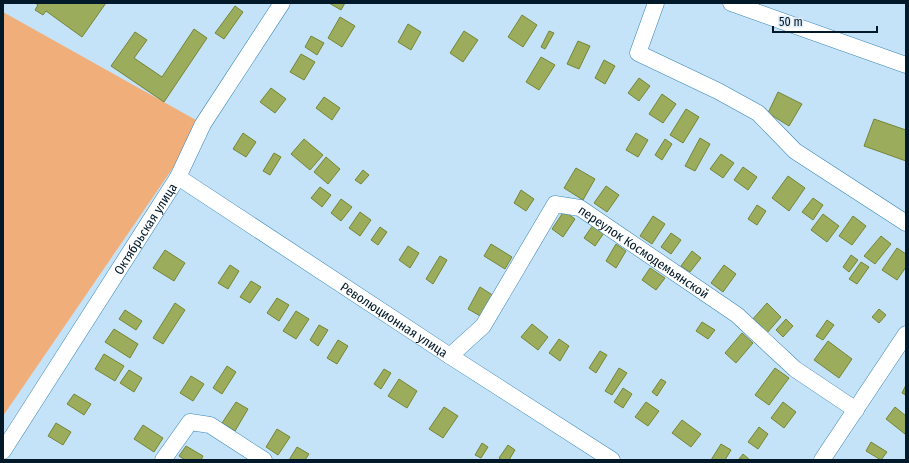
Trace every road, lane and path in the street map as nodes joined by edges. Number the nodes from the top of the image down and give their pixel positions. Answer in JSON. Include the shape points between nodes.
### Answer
{"nodes":[{"id":1,"x":282,"y":3,"type":"edge"},
{"id":2,"x":656,"y":3,"type":"edge"},
{"id":3,"x":731,"y":3,"type":"edge"},
{"id":4,"x":906,"y":65,"type":"edge"},
{"id":5,"x":178,"y":177,"type":"junction"},
{"id":6,"x":906,"y":223,"type":"edge"},
{"id":7,"x":906,"y":334,"type":"edge"},
{"id":8,"x":450,"y":356,"type":"junction"},
{"id":9,"x":856,"y":410,"type":"junction"},
{"id":10,"x":3,"y":451,"type":"edge"},
{"id":11,"x":163,"y":460,"type":"edge"},
{"id":12,"x":264,"y":460,"type":"edge"},
{"id":13,"x":612,"y":460,"type":"edge"},
{"id":14,"x":822,"y":460,"type":"edge"}],
"edges":[{"from":1,"to":5,"type":"street","name":"Октябрьская улица","via":[[203,124]]},
{"from":2,"to":6,"type":"street","via":[[638,53],[758,113],[795,151]]},
{"from":3,"to":4,"type":"street"},
{"from":5,"to":8,"type":"street","name":"Революционная улица"},
{"from":5,"to":10,"type":"street","name":"Октябрьская улица"},
{"from":7,"to":9,"type":"street"},
{"from":8,"to":9,"type":"street","name":"переулок Космодемьянской","via":[[483,326],[555,204],[580,208],[600,221],[737,315],[795,369]]},
{"from":8,"to":13,"type":"street","name":"Революционная улица"},
{"from":9,"to":14,"type":"street"},
{"from":11,"to":12,"type":"street","via":[[190,422],[210,425]]}]}
